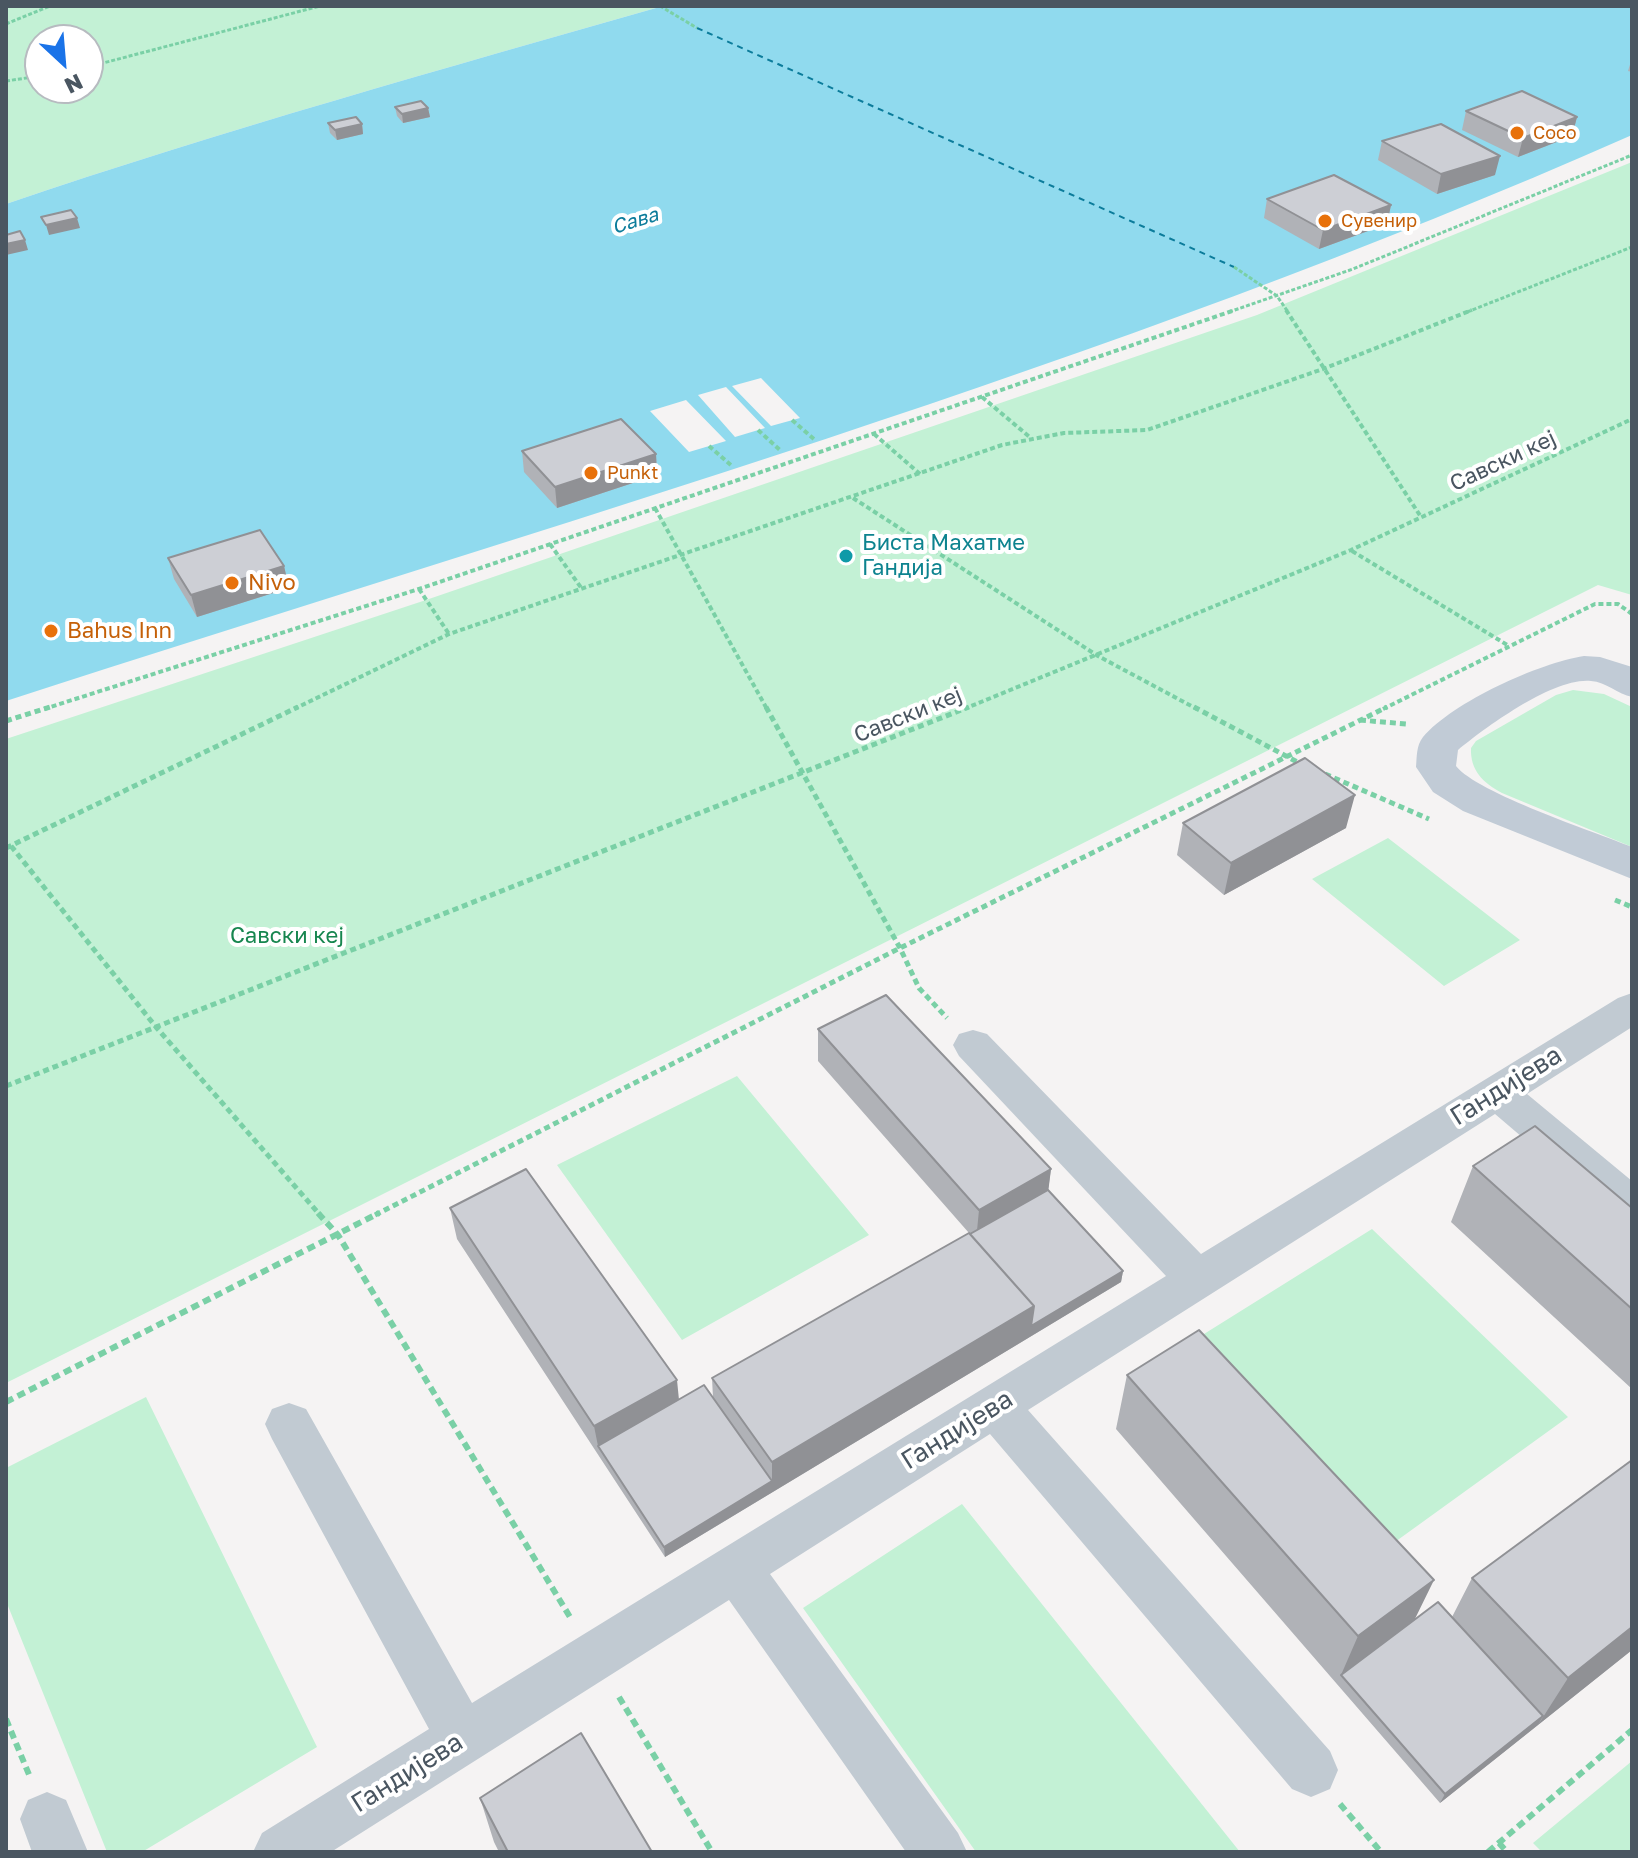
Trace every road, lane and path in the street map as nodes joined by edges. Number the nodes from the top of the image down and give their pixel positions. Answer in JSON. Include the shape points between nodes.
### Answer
{"nodes":[{"id":1,"x":50,"y":6,"type":"edge"},
{"id":2,"x":320,"y":6,"type":"edge"},
{"id":3,"x":660,"y":6,"type":"edge"},
{"id":4,"x":6,"y":24,"type":"edge"},
{"id":5,"x":697,"y":28,"type":"dead end"},
{"id":6,"x":104,"y":63,"type":"edge"},
{"id":7,"x":1632,"y":155,"type":"edge"},
{"id":8,"x":1632,"y":247,"type":"edge"},
{"id":9,"x":1234,"y":267,"type":"dead end"},
{"id":10,"x":1277,"y":296,"type":"junction"},
{"id":11,"x":1323,"y":369,"type":"junction"},
{"id":12,"x":982,"y":397,"type":"junction"},
{"id":13,"x":1632,"y":419,"type":"edge"},
{"id":14,"x":792,"y":420,"type":"dead end"},
{"id":15,"x":758,"y":430,"type":"dead end"},
{"id":16,"x":873,"y":433,"type":"junction"},
{"id":17,"x":1032,"y":439,"type":"junction"},
{"id":18,"x":815,"y":440,"type":"dead end"},
{"id":19,"x":709,"y":446,"type":"dead end"},
{"id":20,"x":781,"y":451,"type":"dead end"},
{"id":21,"x":733,"y":467,"type":"dead end"},
{"id":22,"x":920,"y":474,"type":"junction"},
{"id":23,"x":853,"y":498,"type":"junction"},
{"id":24,"x":655,"y":508,"type":"junction"},
{"id":25,"x":1421,"y":517,"type":"junction"},
{"id":26,"x":550,"y":544,"type":"junction"},
{"id":27,"x":1351,"y":550,"type":"junction"},
{"id":28,"x":682,"y":556,"type":"junction"},
{"id":29,"x":419,"y":589,"type":"junction"},
{"id":30,"x":582,"y":589,"type":"junction"},
{"id":31,"x":1632,"y":614,"type":"edge"},
{"id":32,"x":449,"y":634,"type":"junction"},
{"id":33,"x":1509,"y":646,"type":"junction"},
{"id":34,"x":1098,"y":656,"type":"junction"},
{"id":35,"x":1632,"y":685,"type":"edge"},
{"id":36,"x":6,"y":721,"type":"edge"},
{"id":37,"x":1284,"y":757,"type":"junction"},
{"id":38,"x":803,"y":773,"type":"junction"},
{"id":39,"x":9,"y":847,"type":"edge"},
{"id":40,"x":1632,"y":864,"type":"edge"},
{"id":41,"x":900,"y":948,"type":"junction"},
{"id":42,"x":1632,"y":1008,"type":"edge"},
{"id":43,"x":156,"y":1027,"type":"junction"},
{"id":44,"x":973,"y":1045,"type":"joint"},
{"id":45,"x":6,"y":1086,"type":"edge"},
{"id":46,"x":1497,"y":1092,"type":"junction"},
{"id":47,"x":1632,"y":1206,"type":"edge"},
{"id":48,"x":338,"y":1235,"type":"junction"},
{"id":49,"x":1197,"y":1279,"type":"junction"},
{"id":50,"x":6,"y":1402,"type":"edge"},
{"id":51,"x":995,"y":1406,"type":"junction"},
{"id":52,"x":289,"y":1424,"type":"dead end"},
{"id":53,"x":736,"y":1568,"type":"junction"},
{"id":54,"x":594,"y":1656,"type":"junction"},
{"id":55,"x":6,"y":1719,"type":"edge"},
{"id":56,"x":1632,"y":1730,"type":"edge"},
{"id":57,"x":463,"y":1738,"type":"junction"},
{"id":58,"x":1311,"y":1770,"type":"joint"},
{"id":59,"x":53,"y":1835,"type":"edge"},
{"id":60,"x":1499,"y":1843,"type":"junction"},
{"id":61,"x":281,"y":1852,"type":"edge"},
{"id":62,"x":712,"y":1852,"type":"edge"},
{"id":63,"x":939,"y":1852,"type":"edge"},
{"id":64,"x":1381,"y":1852,"type":"edge"},
{"id":65,"x":1488,"y":1852,"type":"edge"},
{"id":66,"x":1507,"y":1852,"type":"edge"}],
"edges":[{"from":1,"to":4,"type":"path"},
{"from":2,"to":6,"type":"path"},
{"from":3,"to":5,"type":"path"},
{"from":7,"to":10,"type":"path"},
{"from":8,"to":11,"type":"path"},
{"from":9,"to":10,"type":"path"},
{"from":10,"to":11,"type":"path"},
{"from":10,"to":12,"type":"path"},
{"from":11,"to":17,"type":"path","via":[[1147,430]]},
{"from":11,"to":25,"type":"path"},
{"from":12,"to":16,"type":"path"},
{"from":12,"to":17,"type":"path"},
{"from":13,"to":25,"type":"path","name":"Савски кеј"},
{"from":14,"to":18,"type":"path"},
{"from":15,"to":20,"type":"path"},
{"from":16,"to":22,"type":"path"},
{"from":16,"to":24,"type":"path"},
{"from":17,"to":22,"type":"path"},
{"from":19,"to":21,"type":"path"},
{"from":22,"to":23,"type":"path"},
{"from":23,"to":28,"type":"path"},
{"from":23,"to":34,"type":"path"},
{"from":24,"to":26,"type":"path"},
{"from":24,"to":28,"type":"path"},
{"from":25,"to":27,"type":"path","name":"Савски кеј"},
{"from":26,"to":29,"type":"path"},
{"from":26,"to":30,"type":"path"},
{"from":27,"to":33,"type":"path"},
{"from":27,"to":34,"type":"path","name":"Савски кеј"},
{"from":28,"to":30,"type":"path"},
{"from":28,"to":38,"type":"path"},
{"from":29,"to":32,"type":"path"},
{"from":29,"to":36,"type":"path"},
{"from":30,"to":32,"type":"path"},
{"from":31,"to":33,"type":"path","via":[[1618,604],[1595,604]]},
{"from":32,"to":39,"type":"path"},
{"from":33,"to":37,"type":"path"},
{"from":34,"to":37,"type":"path"},
{"from":34,"to":38,"type":"path","name":"Савски кеј"},
{"from":35,"to":40,"type":"street","via":[[1587,667],[1552,674],[1458,727],[1438,746],[1436,767],[1447,782],[1478,801]]},
{"from":37,"to":41,"type":"path"},
{"from":38,"to":41,"type":"path"},
{"from":38,"to":43,"type":"path","name":"Савски кеј"},
{"from":39,"to":43,"type":"path"},
{"from":41,"to":44,"type":"path","via":[[919,988]]},
{"from":41,"to":48,"type":"path"},
{"from":42,"to":46,"type":"street","name":"Гандијева"},
{"from":43,"to":45,"type":"path","name":"Савски кеј"},
{"from":43,"to":48,"type":"path"},
{"from":44,"to":49,"type":"street"},
{"from":46,"to":47,"type":"street"},
{"from":46,"to":49,"type":"street","name":"Гандијева"},
{"from":48,"to":50,"type":"path"},
{"from":48,"to":54,"type":"path"},
{"from":49,"to":51,"type":"street","name":"Гандијева"},
{"from":51,"to":53,"type":"street","name":"Гандијева"},
{"from":51,"to":58,"type":"street"},
{"from":52,"to":57,"type":"street"},
{"from":53,"to":54,"type":"street","name":"Гандијева"},
{"from":53,"to":63,"type":"street"},
{"from":54,"to":57,"type":"street","name":"Гандијева"},
{"from":54,"to":62,"type":"path"},
{"from":55,"to":59,"type":"path"},
{"from":56,"to":60,"type":"path"},
{"from":57,"to":61,"type":"street","name":"Гандијева"},
{"from":58,"to":64,"type":"path"},
{"from":60,"to":65,"type":"path"},
{"from":60,"to":66,"type":"path"}]}
